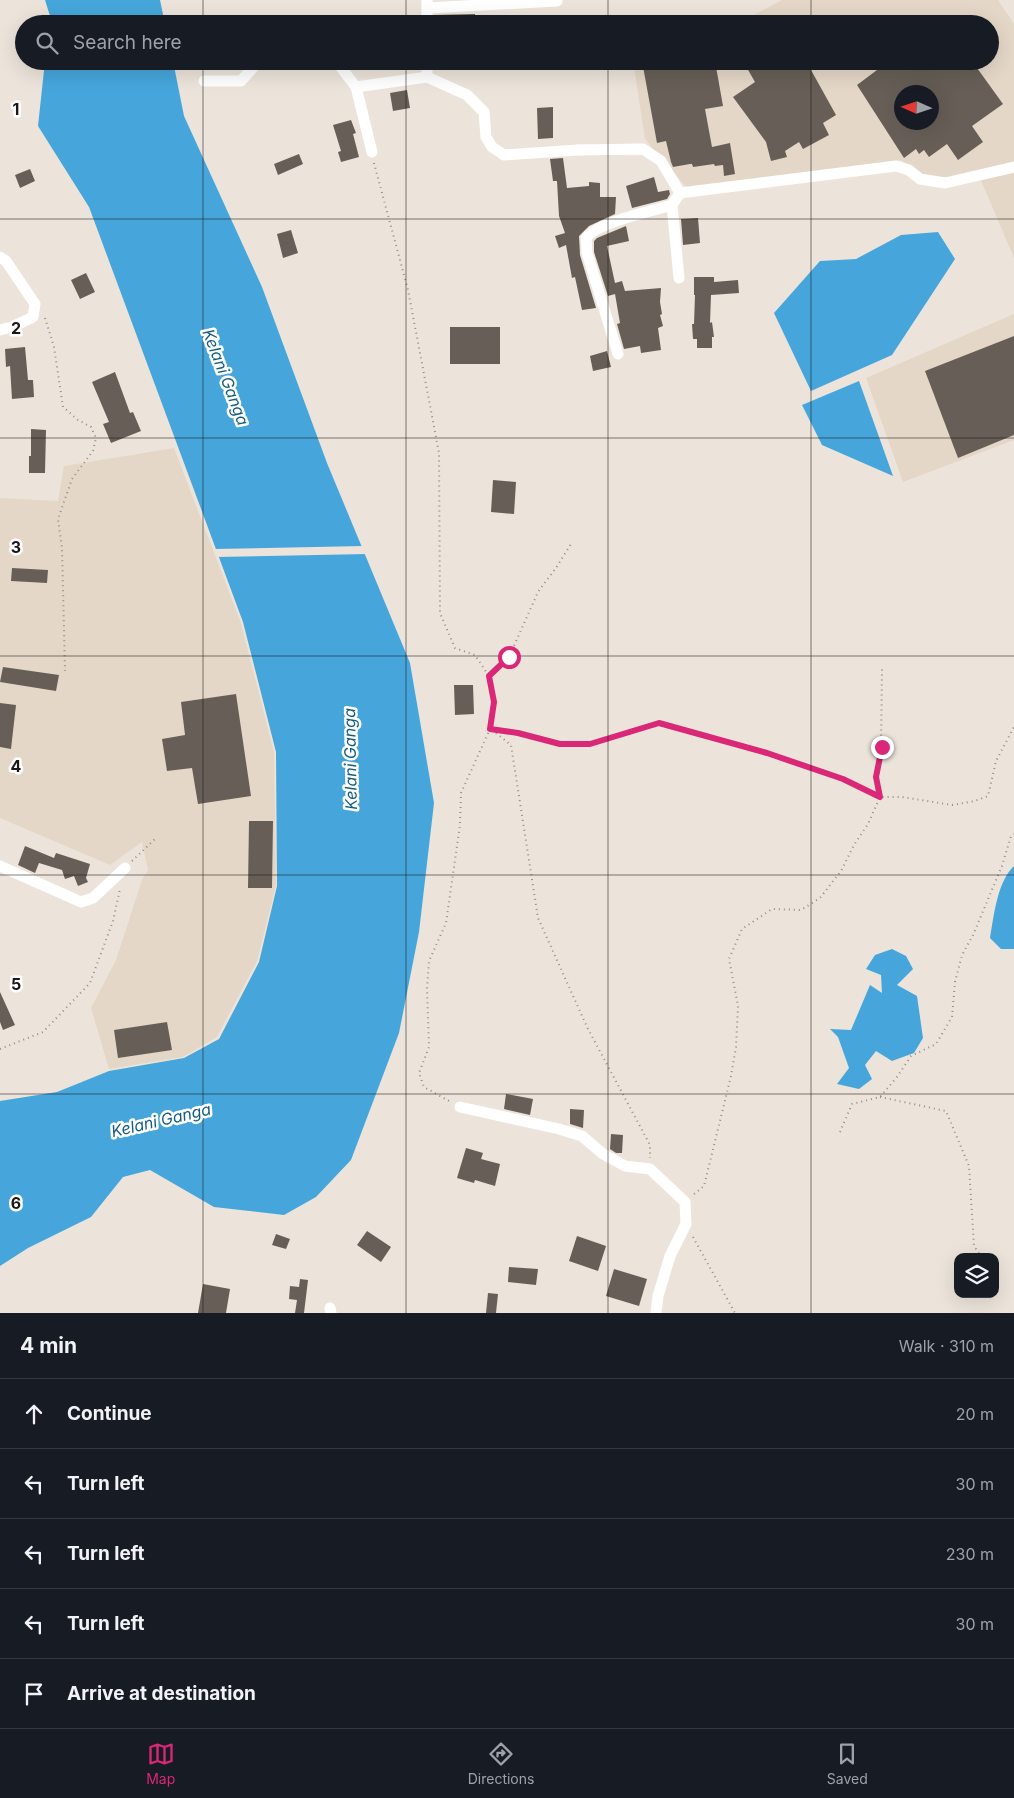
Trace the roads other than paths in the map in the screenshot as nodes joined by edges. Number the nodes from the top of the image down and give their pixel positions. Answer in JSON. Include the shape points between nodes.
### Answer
{"nodes":[{"id":1,"x":557,"y":1,"type":"edge"},
{"id":2,"x":427,"y":4,"type":"edge"},
{"id":3,"x":251,"y":70,"type":"edge"},
{"id":4,"x":343,"y":70,"type":"edge"},
{"id":5,"x":427,"y":70,"type":"edge"},
{"id":6,"x":427,"y":77,"type":"junction"},
{"id":7,"x":204,"y":81,"type":"dead end"},
{"id":8,"x":356,"y":86,"type":"junction"},
{"id":9,"x":372,"y":152,"type":"road end"},
{"id":10,"x":1014,"y":166,"type":"edge"},
{"id":11,"x":680,"y":193,"type":"junction"},
{"id":12,"x":672,"y":205,"type":"junction"},
{"id":13,"x":0,"y":257,"type":"edge"},
{"id":14,"x":679,"y":278,"type":"dead end"},
{"id":15,"x":0,"y":330,"type":"edge"},
{"id":16,"x":618,"y":354,"type":"dead end"},
{"id":17,"x":0,"y":866,"type":"edge"},
{"id":18,"x":125,"y":868,"type":"road end"},
{"id":19,"x":460,"y":1107,"type":"road end"},
{"id":20,"x":656,"y":1313,"type":"edge"}],
"edges":[{"from":1,"to":2,"type":"street"},
{"from":3,"to":7,"type":"street","via":[[241,81]]},
{"from":4,"to":8,"type":"street"},
{"from":5,"to":6,"type":"street"},
{"from":6,"to":8,"type":"street"},
{"from":6,"to":11,"type":"street","via":[[467,95],[484,112],[486,137],[492,147],[504,155],[643,149],[661,161]]},
{"from":8,"to":9,"type":"street"},
{"from":10,"to":11,"type":"street","via":[[945,183],[920,179],[896,166]]},
{"from":11,"to":12,"type":"street"},
{"from":12,"to":14,"type":"street"},
{"from":12,"to":16,"type":"street","via":[[609,224],[591,232],[586,238],[587,252]]},
{"from":13,"to":15,"type":"street","via":[[35,304],[33,317]]},
{"from":17,"to":18,"type":"street","via":[[81,902],[93,898]]},
{"from":19,"to":20,"type":"street","via":[[582,1136],[603,1154],[625,1166],[650,1169],[685,1202],[686,1224],[670,1256]]}]}
